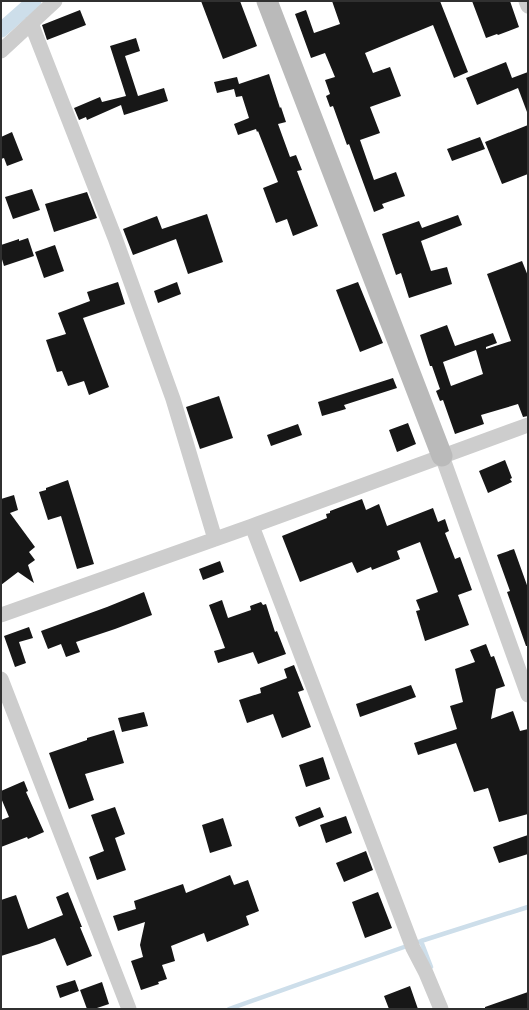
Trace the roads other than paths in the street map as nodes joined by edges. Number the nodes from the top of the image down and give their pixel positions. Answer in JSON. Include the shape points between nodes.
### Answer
{"nodes":[{"id":1,"x":55,"y":1,"type":"edge"},
{"id":2,"x":267,"y":1,"type":"edge"},
{"id":3,"x":526,"y":1,"type":"edge"},
{"id":4,"x":528,"y":6,"type":"edge"},
{"id":5,"x":31,"y":23,"type":"junction"},
{"id":6,"x":1,"y":51,"type":"edge"},
{"id":7,"x":528,"y":424,"type":"edge"},
{"id":8,"x":442,"y":456,"type":"junction"},
{"id":9,"x":252,"y":526,"type":"junction"},
{"id":10,"x":215,"y":539,"type":"junction"},
{"id":11,"x":1,"y":615,"type":"edge"},
{"id":12,"x":1,"y":679,"type":"edge"},
{"id":13,"x":528,"y":695,"type":"edge"},
{"id":14,"x":129,"y":1009,"type":"edge"},
{"id":15,"x":441,"y":1009,"type":"edge"}],
"edges":[{"from":1,"to":5,"type":"street"},
{"from":2,"to":8,"type":"main road"},
{"from":3,"to":4,"type":"street"},
{"from":5,"to":6,"type":"street"},
{"from":5,"to":10,"type":"street","via":[[115,238],[168,384]]},
{"from":7,"to":8,"type":"street"},
{"from":8,"to":9,"type":"street"},
{"from":8,"to":13,"type":"street"},
{"from":9,"to":10,"type":"street"},
{"from":9,"to":15,"type":"street","via":[[411,942]]},
{"from":10,"to":11,"type":"street"},
{"from":12,"to":14,"type":"street"}]}
